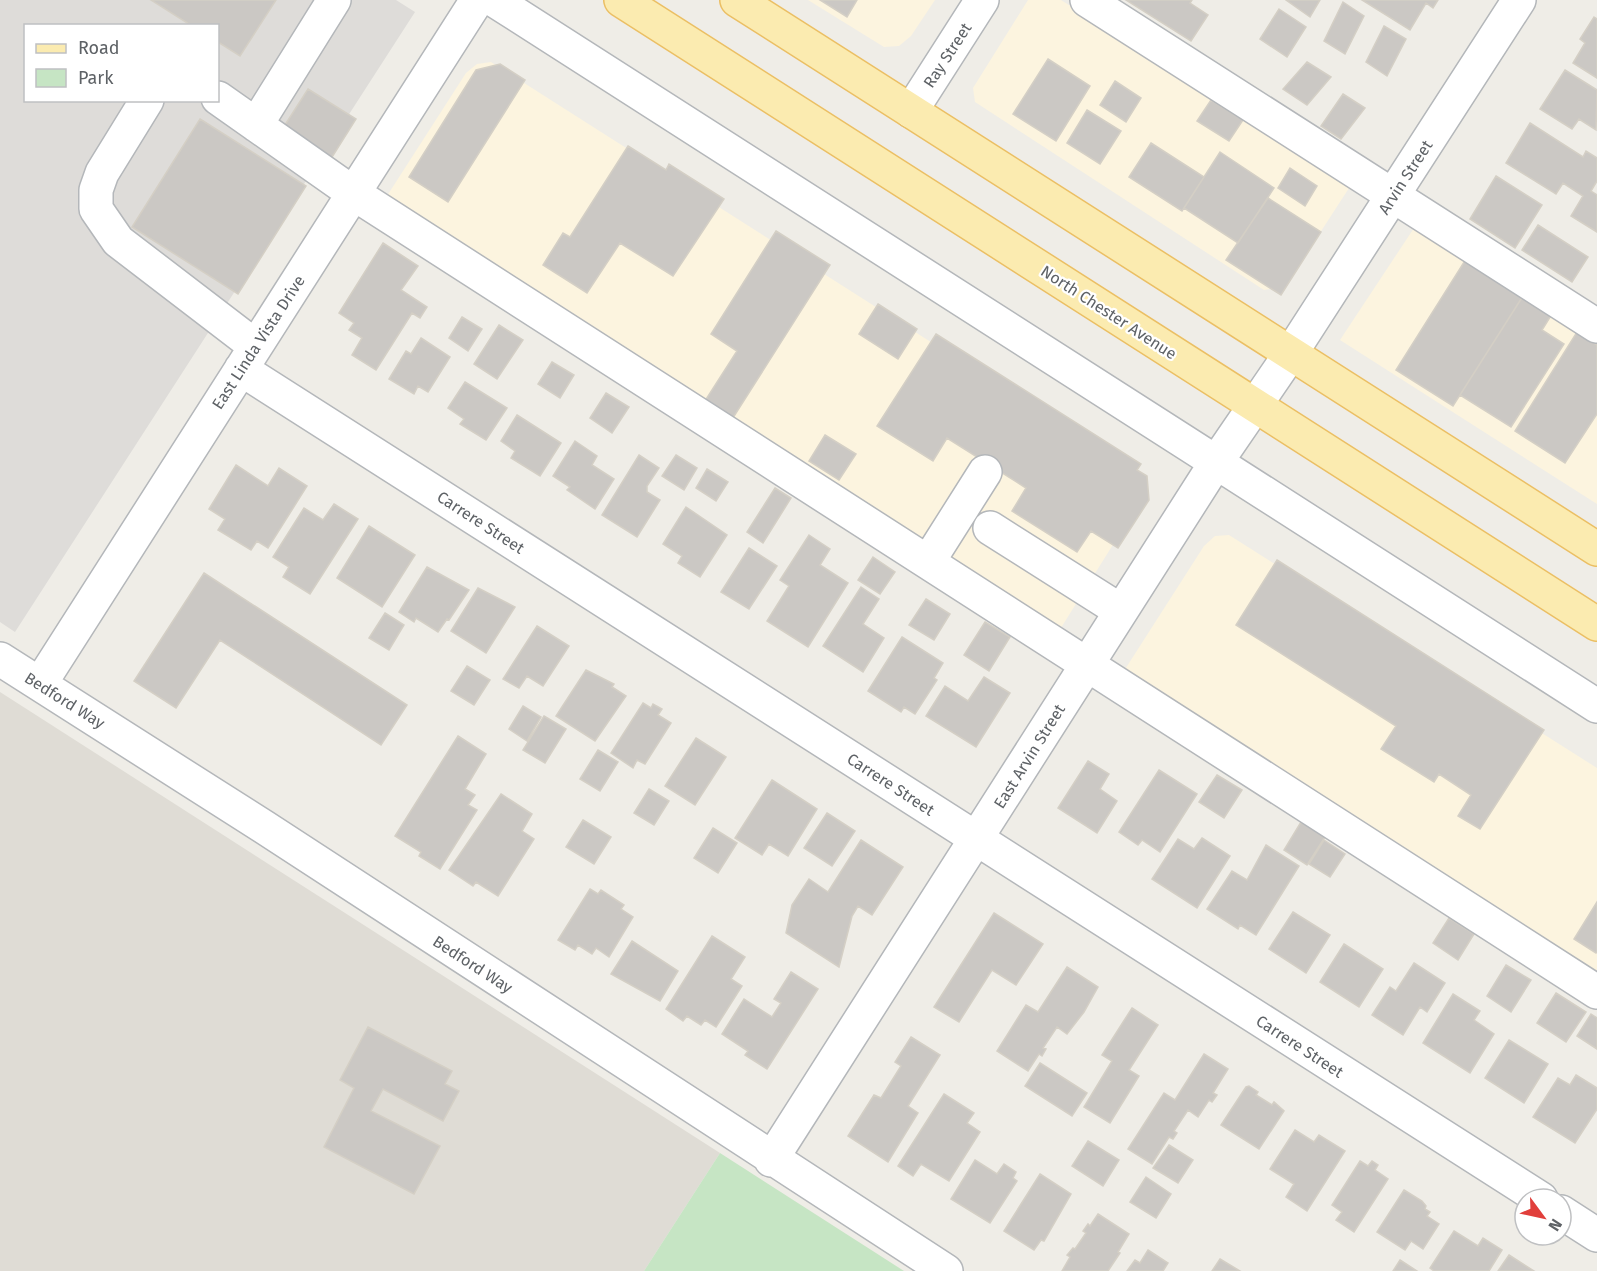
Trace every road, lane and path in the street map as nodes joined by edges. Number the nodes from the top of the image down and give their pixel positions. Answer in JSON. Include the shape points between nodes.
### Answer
{"nodes":[{"id":1,"x":334,"y":0,"type":"edge"},
{"id":2,"x":477,"y":0,"type":"edge"},
{"id":3,"x":494,"y":0,"type":"edge"},
{"id":4,"x":621,"y":0,"type":"edge"},
{"id":5,"x":737,"y":0,"type":"edge"},
{"id":6,"x":982,"y":0,"type":"edge"},
{"id":7,"x":1087,"y":0,"type":"edge"},
{"id":8,"x":1520,"y":0,"type":"edge"},
{"id":9,"x":219,"y":99,"type":"edge"},
{"id":10,"x":146,"y":102,"type":"edge"},
{"id":11,"x":911,"y":111,"type":"junction"},
{"id":12,"x":256,"y":126,"type":"junction"},
{"id":13,"x":353,"y":193,"type":"junction"},
{"id":14,"x":1394,"y":195,"type":"junction"},
{"id":15,"x":1597,"y":326,"type":"edge"},
{"id":16,"x":1291,"y":353,"type":"junction"},
{"id":17,"x":248,"y":357,"type":"junction"},
{"id":18,"x":1255,"y":405,"type":"junction"},
{"id":19,"x":1215,"y":464,"type":"junction"},
{"id":20,"x":986,"y":472,"type":"dead end"},
{"id":21,"x":990,"y":528,"type":"dead end"},
{"id":22,"x":1597,"y":549,"type":"edge"},
{"id":23,"x":928,"y":562,"type":"junction"},
{"id":24,"x":1121,"y":611,"type":"junction"},
{"id":25,"x":1597,"y":624,"type":"edge"},
{"id":26,"x":0,"y":659,"type":"edge"},
{"id":27,"x":1088,"y":664,"type":"junction"},
{"id":28,"x":40,"y":684,"type":"junction"},
{"id":29,"x":1597,"y":706,"type":"edge"},
{"id":30,"x":976,"y":839,"type":"junction"},
{"id":31,"x":1597,"y":992,"type":"edge"},
{"id":32,"x":771,"y":1160,"type":"junction"},
{"id":33,"x":1521,"y":1187,"type":"edge"},
{"id":34,"x":1573,"y":1220,"type":"edge"},
{"id":35,"x":1597,"y":1235,"type":"edge"},
{"id":36,"x":946,"y":1271,"type":"edge"}],
"edges":[{"from":1,"to":12,"type":"street"},
{"from":2,"to":13,"type":"street","name":"East Linda Vista Drive"},
{"from":3,"to":19,"type":"street"},
{"from":4,"to":18,"type":"main road","name":"North Chester Avenue"},
{"from":5,"to":11,"type":"main road"},
{"from":6,"to":11,"type":"street","name":"Ray Street"},
{"from":7,"to":14,"type":"street"},
{"from":8,"to":14,"type":"street","name":"Arvin Street"},
{"from":9,"to":12,"type":"street"},
{"from":10,"to":17,"type":"street","name":"Carrere Street","via":[[102,173],[96,190],[96,209],[118,242]]},
{"from":11,"to":16,"type":"main road"},
{"from":12,"to":13,"type":"street"},
{"from":13,"to":17,"type":"street","name":"East Linda Vista Drive"},
{"from":13,"to":23,"type":"street"},
{"from":14,"to":15,"type":"street"},
{"from":14,"to":16,"type":"street","name":"Arvin Street"},
{"from":16,"to":18,"type":"street","name":"East Arvin Street"},
{"from":16,"to":22,"type":"main road"},
{"from":17,"to":28,"type":"street","name":"East Linda Vista Drive"},
{"from":17,"to":30,"type":"street","name":"Carrere Street"},
{"from":18,"to":19,"type":"street","name":"East Arvin Street"},
{"from":18,"to":25,"type":"main road","name":"North Chester Avenue"},
{"from":19,"to":24,"type":"street","name":"East Arvin Street"},
{"from":19,"to":29,"type":"street"},
{"from":20,"to":23,"type":"street"},
{"from":21,"to":24,"type":"street"},
{"from":23,"to":27,"type":"street"},
{"from":24,"to":27,"type":"street","name":"East Arvin Street"},
{"from":26,"to":28,"type":"street","name":"Bedford Way"},
{"from":27,"to":30,"type":"street","name":"East Arvin Street"},
{"from":27,"to":31,"type":"street"},
{"from":28,"to":32,"type":"street","name":"Bedford Way"},
{"from":30,"to":32,"type":"street","name":"East Arvin Street"},
{"from":30,"to":33,"type":"street","name":"Carrere Street"},
{"from":32,"to":36,"type":"street","name":"Bedford Way"},
{"from":34,"to":35,"type":"street"}]}
